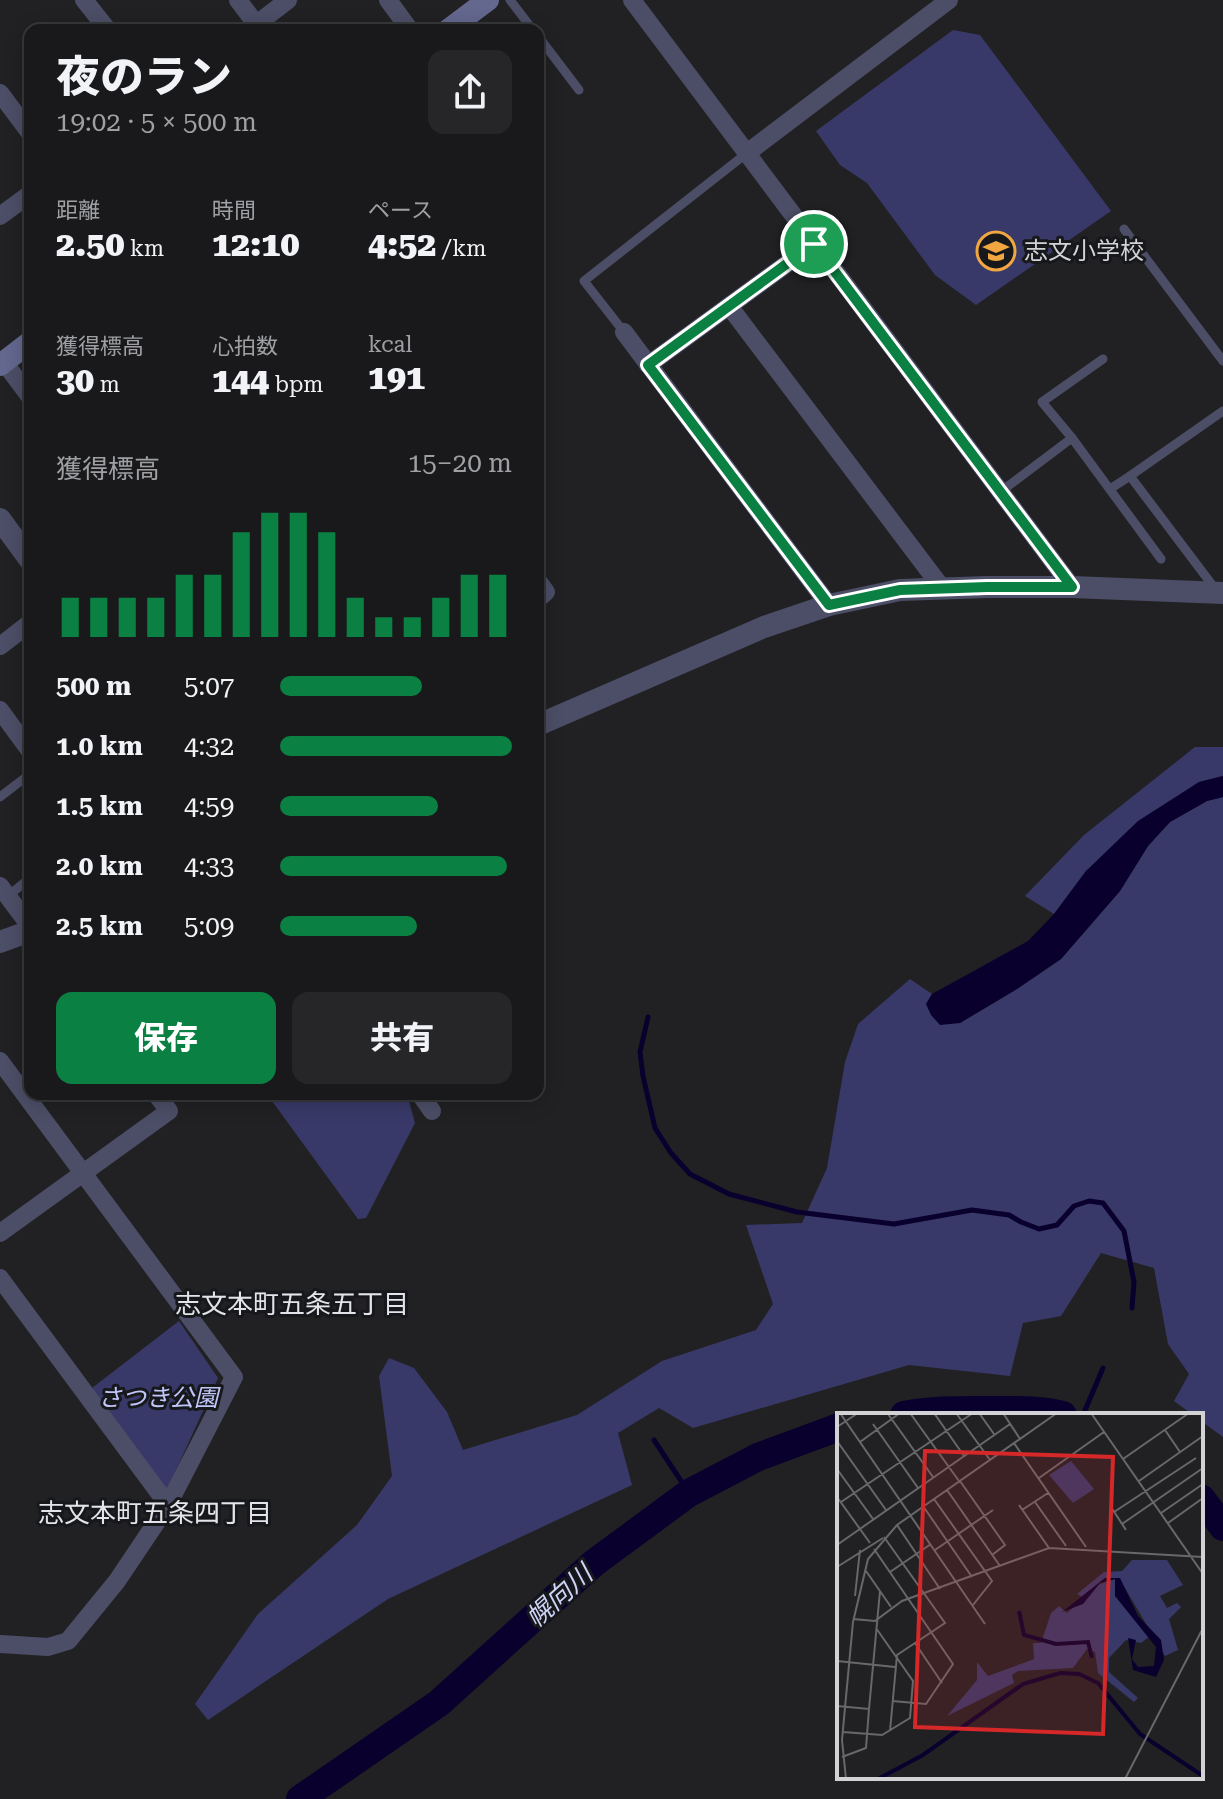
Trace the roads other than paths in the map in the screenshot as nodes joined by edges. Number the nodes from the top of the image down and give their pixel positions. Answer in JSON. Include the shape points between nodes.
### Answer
{"nodes":[{"id":1,"x":84,"y":0,"type":"edge"},
{"id":2,"x":238,"y":0,"type":"edge"},
{"id":3,"x":288,"y":0,"type":"edge"},
{"id":4,"x":388,"y":0,"type":"edge"},
{"id":5,"x":488,"y":0,"type":"edge"},
{"id":6,"x":510,"y":0,"type":"edge"},
{"id":7,"x":632,"y":0,"type":"edge"},
{"id":8,"x":949,"y":0,"type":"edge"},
{"id":9,"x":103,"y":24,"type":"edge"},
{"id":10,"x":250,"y":24,"type":"edge"},
{"id":11,"x":256,"y":24,"type":"edge"},
{"id":12,"x":406,"y":24,"type":"edge"},
{"id":13,"x":456,"y":24,"type":"edge"},
{"id":14,"x":528,"y":24,"type":"edge"},
{"id":15,"x":544,"y":44,"type":"edge"},
{"id":16,"x":579,"y":90,"type":"dead end"},
{"id":17,"x":0,"y":93,"type":"edge"},
{"id":18,"x":24,"y":125,"type":"edge"},
{"id":19,"x":747,"y":153,"type":"junction"},
{"id":20,"x":24,"y":198,"type":"edge"},
{"id":21,"x":0,"y":216,"type":"edge"},
{"id":22,"x":1124,"y":229,"type":"dead end"},
{"id":23,"x":814,"y":244,"type":"junction"},
{"id":24,"x":729,"y":306,"type":"junction"},
{"id":25,"x":624,"y":332,"type":"joint"},
{"id":26,"x":24,"y":347,"type":"edge"},
{"id":27,"x":1103,"y":359,"type":"dead end"},
{"id":28,"x":1223,"y":361,"type":"edge"},
{"id":29,"x":2,"y":364,"type":"edge"},
{"id":30,"x":648,"y":365,"type":"junction"},
{"id":31,"x":24,"y":390,"type":"edge"},
{"id":32,"x":1223,"y":411,"type":"edge"},
{"id":33,"x":1072,"y":438,"type":"junction"},
{"id":34,"x":1130,"y":476,"type":"junction"},
{"id":35,"x":1110,"y":489,"type":"junction"},
{"id":36,"x":1000,"y":492,"type":"junction"},
{"id":37,"x":0,"y":519,"type":"edge"},
{"id":38,"x":24,"y":552,"type":"edge"},
{"id":39,"x":1161,"y":559,"type":"dead end"},
{"id":40,"x":1072,"y":587,"type":"junction"},
{"id":41,"x":942,"y":588,"type":"junction"},
{"id":42,"x":1220,"y":593,"type":"edge"},
{"id":43,"x":829,"y":605,"type":"junction"},
{"id":44,"x":24,"y":628,"type":"edge"},
{"id":45,"x":0,"y":646,"type":"edge"},
{"id":46,"x":3,"y":720,"type":"edge"},
{"id":47,"x":544,"y":722,"type":"edge"},
{"id":48,"x":24,"y":744,"type":"edge"},
{"id":49,"x":24,"y":779,"type":"edge"},
{"id":50,"x":0,"y":797,"type":"edge"},
{"id":51,"x":24,"y":881,"type":"edge"},
{"id":52,"x":4,"y":891,"type":"edge"},
{"id":53,"x":24,"y":920,"type":"edge"},
{"id":54,"x":24,"y":932,"type":"edge"},
{"id":55,"x":0,"y":942,"type":"edge"},
{"id":56,"x":0,"y":1061,"type":"edge"},
{"id":57,"x":24,"y":1093,"type":"edge"},
{"id":58,"x":29,"y":1100,"type":"edge"},
{"id":59,"x":161,"y":1100,"type":"edge"},
{"id":60,"x":424,"y":1100,"type":"edge"},
{"id":61,"x":432,"y":1111,"type":"dead end"},
{"id":62,"x":83,"y":1172,"type":"junction"},
{"id":63,"x":0,"y":1233,"type":"edge"},
{"id":64,"x":0,"y":1278,"type":"edge"},
{"id":65,"x":168,"y":1505,"type":"junction"},
{"id":66,"x":0,"y":1644,"type":"edge"}],
"edges":[{"from":1,"to":9,"type":"street"},
{"from":2,"to":10,"type":"street"},
{"from":3,"to":11,"type":"street"},
{"from":4,"to":12,"type":"street"},
{"from":5,"to":13,"type":"main road"},
{"from":6,"to":14,"type":"lane"},
{"from":7,"to":19,"type":"street"},
{"from":8,"to":19,"type":"street"},
{"from":15,"to":16,"type":"lane"},
{"from":17,"to":18,"type":"street"},
{"from":19,"to":23,"type":"street"},
{"from":19,"to":25,"type":"lane","via":[[584,281]]},
{"from":20,"to":21,"type":"street"},
{"from":22,"to":28,"type":"lane"},
{"from":23,"to":24,"type":"street"},
{"from":23,"to":36,"type":"street"},
{"from":24,"to":30,"type":"street"},
{"from":24,"to":41,"type":"street"},
{"from":25,"to":30,"type":"street"},
{"from":26,"to":29,"type":"main road"},
{"from":27,"to":33,"type":"lane","via":[[1042,402]]},
{"from":29,"to":31,"type":"street"},
{"from":30,"to":43,"type":"street"},
{"from":32,"to":34,"type":"lane"},
{"from":33,"to":35,"type":"lane"},
{"from":33,"to":36,"type":"lane"},
{"from":34,"to":35,"type":"lane"},
{"from":34,"to":42,"type":"lane"},
{"from":35,"to":39,"type":"lane"},
{"from":36,"to":40,"type":"street"},
{"from":37,"to":38,"type":"street"},
{"from":40,"to":41,"type":"street"},
{"from":40,"to":42,"type":"street"},
{"from":41,"to":43,"type":"street","via":[[900,590]]},
{"from":43,"to":47,"type":"street","via":[[764,627]]},
{"from":44,"to":45,"type":"street"},
{"from":46,"to":48,"type":"street"},
{"from":49,"to":50,"type":"lane"},
{"from":51,"to":52,"type":"lane"},
{"from":52,"to":53,"type":"street"},
{"from":54,"to":55,"type":"street"},
{"from":56,"to":57,"type":"street"},
{"from":58,"to":62,"type":"street"},
{"from":59,"to":62,"type":"street","via":[[169,1111]]},
{"from":60,"to":61,"type":"street"},
{"from":62,"to":63,"type":"street"},
{"from":62,"to":65,"type":"street","via":[[234,1377]]},
{"from":64,"to":65,"type":"street"},
{"from":65,"to":66,"type":"street","via":[[68,1641],[48,1647]]}]}
